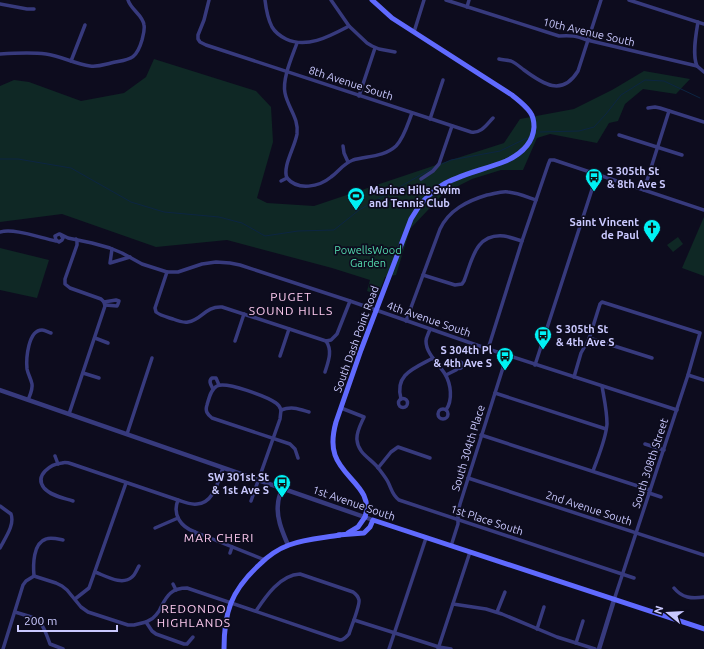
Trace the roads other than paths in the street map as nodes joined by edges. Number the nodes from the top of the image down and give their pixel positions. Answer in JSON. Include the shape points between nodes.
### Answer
{"nodes":[{"id":1,"x":128,"y":0,"type":"edge"},
{"id":2,"x":209,"y":0,"type":"edge"},
{"id":3,"x":265,"y":0,"type":"edge"},
{"id":4,"x":332,"y":0,"type":"edge"},
{"id":5,"x":372,"y":0,"type":"edge"},
{"id":6,"x":424,"y":0,"type":"edge"},
{"id":7,"x":446,"y":0,"type":"edge"},
{"id":8,"x":469,"y":0,"type":"edge"},
{"id":9,"x":601,"y":0,"type":"edge"},
{"id":10,"x":629,"y":0,"type":"edge"},
{"id":11,"x":0,"y":2,"type":"edge"},
{"id":12,"x":466,"y":7,"type":"junction"},
{"id":13,"x":34,"y":9,"type":"dead end"},
{"id":14,"x":698,"y":22,"type":"junction"},
{"id":15,"x":704,"y":24,"type":"edge"},
{"id":16,"x":85,"y":25,"type":"dead end"},
{"id":17,"x":349,"y":26,"type":"junction"},
{"id":18,"x":414,"y":32,"type":"junction"},
{"id":19,"x":587,"y":40,"type":"junction"},
{"id":20,"x":297,"y":43,"type":"junction"},
{"id":21,"x":375,"y":48,"type":"junction"},
{"id":22,"x":395,"y":52,"type":"dead end"},
{"id":23,"x":0,"y":54,"type":"edge"},
{"id":24,"x":499,"y":59,"type":"dead end"},
{"id":25,"x":71,"y":61,"type":"junction"},
{"id":26,"x":696,"y":66,"type":"junction"},
{"id":27,"x":288,"y":72,"type":"junction"},
{"id":28,"x":704,"y":72,"type":"edge"},
{"id":29,"x":443,"y":80,"type":"dead end"},
{"id":30,"x":360,"y":96,"type":"junction"},
{"id":31,"x":648,"y":108,"type":"dead end"},
{"id":32,"x":669,"y":111,"type":"junction"},
{"id":33,"x":412,"y":113,"type":"junction"},
{"id":34,"x":493,"y":118,"type":"dead end"},
{"id":35,"x":430,"y":119,"type":"junction"},
{"id":36,"x":704,"y":122,"type":"edge"},
{"id":37,"x":452,"y":126,"type":"junction"},
{"id":38,"x":619,"y":135,"type":"dead end"},
{"id":39,"x":343,"y":146,"type":"dead end"},
{"id":40,"x":658,"y":147,"type":"junction"},
{"id":41,"x":682,"y":155,"type":"dead end"},
{"id":42,"x":348,"y":162,"type":"junction"},
{"id":43,"x":597,"y":174,"type":"junction"},
{"id":44,"x":287,"y":178,"type":"junction"},
{"id":45,"x":421,"y":179,"type":"dead end"},
{"id":46,"x":281,"y":181,"type":"dead end"},
{"id":47,"x":644,"y":190,"type":"junction"},
{"id":48,"x":536,"y":200,"type":"junction"},
{"id":49,"x":704,"y":210,"type":"edge"},
{"id":50,"x":0,"y":232,"type":"edge"},
{"id":51,"x":61,"y":235,"type":"junction"},
{"id":52,"x":55,"y":236,"type":"junction"},
{"id":53,"x":68,"y":238,"type":"junction"},
{"id":54,"x":76,"y":239,"type":"junction"},
{"id":55,"x":48,"y":240,"type":"junction"},
{"id":56,"x":62,"y":240,"type":"junction"},
{"id":57,"x":57,"y":241,"type":"junction"},
{"id":58,"x":522,"y":241,"type":"junction"},
{"id":59,"x":112,"y":249,"type":"junction"},
{"id":60,"x":130,"y":257,"type":"junction"},
{"id":61,"x":167,"y":272,"type":"junction"},
{"id":62,"x":423,"y":275,"type":"junction"},
{"id":63,"x":350,"y":302,"type":"junction"},
{"id":64,"x":377,"y":311,"type":"junction"},
{"id":65,"x":244,"y":314,"type":"junction"},
{"id":66,"x":406,"y":321,"type":"junction"},
{"id":67,"x":289,"y":329,"type":"junction"},
{"id":68,"x":430,"y":329,"type":"junction"},
{"id":69,"x":51,"y":333,"type":"dead end"},
{"id":70,"x":95,"y":338,"type":"junction"},
{"id":71,"x":590,"y":338,"type":"junction"},
{"id":72,"x":235,"y":341,"type":"dead end"},
{"id":73,"x":326,"y":341,"type":"junction"},
{"id":74,"x":108,"y":343,"type":"dead end"},
{"id":75,"x":488,"y":349,"type":"junction"},
{"id":76,"x":507,"y":355,"type":"junction"},
{"id":77,"x":280,"y":356,"type":"dead end"},
{"id":78,"x":152,"y":358,"type":"dead end"},
{"id":79,"x":433,"y":358,"type":"junction"},
{"id":80,"x":652,"y":358,"type":"dead end"},
{"id":81,"x":535,"y":364,"type":"junction"},
{"id":82,"x":458,"y":368,"type":"dead end"},
{"id":83,"x":324,"y":372,"type":"dead end"},
{"id":84,"x":83,"y":373,"type":"junction"},
{"id":85,"x":446,"y":375,"type":"junction"},
{"id":86,"x":688,"y":375,"type":"junction"},
{"id":87,"x":574,"y":377,"type":"junction"},
{"id":88,"x":99,"y":378,"type":"dead end"},
{"id":89,"x":704,"y":380,"type":"edge"},
{"id":90,"x":218,"y":386,"type":"junction"},
{"id":91,"x":602,"y":386,"type":"junction"},
{"id":92,"x":213,"y":389,"type":"junction"},
{"id":93,"x":0,"y":390,"type":"edge"},
{"id":94,"x":495,"y":393,"type":"junction"},
{"id":95,"x":401,"y":399,"type":"dead end"},
{"id":96,"x":28,"y":400,"type":"junction"},
{"id":97,"x":341,"y":408,"type":"junction"},
{"id":98,"x":282,"y":410,"type":"junction"},
{"id":99,"x":446,"y":410,"type":"dead end"},
{"id":100,"x":677,"y":410,"type":"junction"},
{"id":101,"x":309,"y":412,"type":"dead end"},
{"id":102,"x":69,"y":414,"type":"junction"},
{"id":103,"x":606,"y":429,"type":"junction"},
{"id":104,"x":127,"y":434,"type":"junction"},
{"id":105,"x":481,"y":435,"type":"junction"},
{"id":106,"x":274,"y":438,"type":"junction"},
{"id":107,"x":645,"y":444,"type":"dead end"},
{"id":108,"x":664,"y":450,"type":"junction"},
{"id":109,"x":56,"y":456,"type":"dead end"},
{"id":110,"x":298,"y":458,"type":"dead end"},
{"id":111,"x":430,"y":458,"type":"dead end"},
{"id":112,"x":58,"y":464,"type":"junction"},
{"id":113,"x":223,"y":468,"type":"junction"},
{"id":114,"x":378,"y":468,"type":"junction"},
{"id":115,"x":593,"y":472,"type":"junction"},
{"id":116,"x":468,"y":478,"type":"junction"},
{"id":117,"x":259,"y":480,"type":"junction"},
{"id":118,"x":126,"y":483,"type":"junction"},
{"id":119,"x":282,"y":488,"type":"junction"},
{"id":120,"x":650,"y":491,"type":"junction"},
{"id":121,"x":661,"y":496,"type":"dead end"},
{"id":122,"x":178,"y":500,"type":"junction"},
{"id":123,"x":73,"y":501,"type":"dead end"},
{"id":124,"x":251,"y":502,"type":"dead end"},
{"id":125,"x":0,"y":506,"type":"edge"},
{"id":126,"x":178,"y":518,"type":"junction"},
{"id":127,"x":373,"y":520,"type":"junction"},
{"id":128,"x":459,"y":520,"type":"junction"},
{"id":129,"x":155,"y":528,"type":"dead end"},
{"id":130,"x":195,"y":532,"type":"junction"},
{"id":131,"x":636,"y":532,"type":"junction"},
{"id":132,"x":338,"y":535,"type":"junction"},
{"id":133,"x":426,"y":538,"type":"junction"},
{"id":134,"x":63,"y":540,"type":"dead end"},
{"id":135,"x":192,"y":540,"type":"dead end"},
{"id":136,"x":288,"y":545,"type":"junction"},
{"id":137,"x":451,"y":546,"type":"junction"},
{"id":138,"x":232,"y":547,"type":"junction"},
{"id":139,"x":0,"y":548,"type":"edge"},
{"id":140,"x":470,"y":552,"type":"junction"},
{"id":141,"x":230,"y":553,"type":"dead end"},
{"id":142,"x":704,"y":555,"type":"edge"},
{"id":143,"x":265,"y":560,"type":"junction"},
{"id":144,"x":139,"y":566,"type":"dead end"},
{"id":145,"x":95,"y":572,"type":"junction"},
{"id":146,"x":623,"y":574,"type":"junction"},
{"id":147,"x":34,"y":576,"type":"junction"},
{"id":148,"x":634,"y":578,"type":"dead end"},
{"id":149,"x":173,"y":584,"type":"dead end"},
{"id":150,"x":674,"y":588,"type":"dead end"},
{"id":151,"x":176,"y":590,"type":"junction"},
{"id":152,"x":505,"y":592,"type":"dead end"},
{"id":153,"x":704,"y":597,"type":"edge"},
{"id":154,"x":75,"y":599,"type":"junction"},
{"id":155,"x":614,"y":600,"type":"junction"},
{"id":156,"x":231,"y":603,"type":"junction"},
{"id":157,"x":453,"y":604,"type":"junction"},
{"id":158,"x":544,"y":607,"type":"dead end"},
{"id":159,"x":256,"y":611,"type":"junction"},
{"id":160,"x":15,"y":612,"type":"junction"},
{"id":161,"x":497,"y":612,"type":"junction"},
{"id":162,"x":354,"y":620,"type":"junction"},
{"id":163,"x":583,"y":621,"type":"dead end"},
{"id":164,"x":146,"y":622,"type":"junction"},
{"id":165,"x":537,"y":629,"type":"junction"},
{"id":166,"x":704,"y":629,"type":"edge"},
{"id":167,"x":395,"y":633,"type":"junction"},
{"id":168,"x":193,"y":638,"type":"dead end"},
{"id":169,"x":576,"y":643,"type":"junction"},
{"id":170,"x":226,"y":648,"type":"edge"},
{"id":171,"x":438,"y":648,"type":"edge"},
{"id":172,"x":3,"y":649,"type":"edge"},
{"id":173,"x":63,"y":649,"type":"edge"},
{"id":174,"x":389,"y":649,"type":"edge"},
{"id":175,"x":451,"y":649,"type":"edge"},
{"id":176,"x":595,"y":649,"type":"edge"},
{"id":177,"x":599,"y":649,"type":"edge"}],
"edges":[{"from":1,"to":25,"type":"street","via":[[145,26],[135,56],[99,66]]},
{"from":2,"to":27,"type":"street","name":"8th Avenue South","via":[[198,35],[202,44]]},
{"from":3,"to":20,"type":"street","via":[[267,12],[276,32],[283,38]]},
{"from":4,"to":17,"type":"street"},
{"from":5,"to":18,"type":"main road","name":"South Dash Point Road","via":[[392,18]]},
{"from":6,"to":18,"type":"street"},
{"from":7,"to":12,"type":"street","name":"10th Avenue South"},
{"from":8,"to":12,"type":"street"},
{"from":9,"to":19,"type":"street"},
{"from":10,"to":14,"type":"street"},
{"from":11,"to":13,"type":"street"},
{"from":12,"to":19,"type":"street","name":"10th Avenue South","via":[[559,36],[574,36]]},
{"from":14,"to":15,"type":"street"},
{"from":14,"to":26,"type":"street","via":[[694,57]]},
{"from":16,"to":25,"type":"street"},
{"from":17,"to":20,"type":"street","via":[[320,40]]},
{"from":17,"to":21,"type":"street"},
{"from":18,"to":64,"type":"main road","name":"South Dash Point Road","via":[[512,95],[530,112],[534,130],[531,141],[518,154],[499,164],[448,182],[435,190],[420,205],[409,226]]},
{"from":19,"to":24,"type":"street","via":[[578,71],[559,86],[548,87],[534,74],[513,62]]},
{"from":19,"to":26,"type":"street","name":"10th Avenue South"},
{"from":20,"to":27,"type":"street"},
{"from":21,"to":22,"type":"street"},
{"from":21,"to":30,"type":"street"},
{"from":23,"to":25,"type":"street","via":[[44,54]]},
{"from":26,"to":28,"type":"street","name":"10th Avenue South"},
{"from":27,"to":30,"type":"street","name":"8th Avenue South"},
{"from":27,"to":44,"type":"street","via":[[284,86],[285,94],[296,117],[297,129],[286,168]]},
{"from":29,"to":35,"type":"street"},
{"from":30,"to":33,"type":"street","name":"8th Avenue South"},
{"from":31,"to":32,"type":"street","via":[[658,107]]},
{"from":32,"to":36,"type":"street"},
{"from":32,"to":40,"type":"street"},
{"from":33,"to":35,"type":"street","name":"8th Avenue South"},
{"from":33,"to":42,"type":"street","via":[[402,136],[392,149]]},
{"from":34,"to":37,"type":"street","name":"8th Avenue South","via":[[476,132]]},
{"from":35,"to":37,"type":"street","name":"8th Avenue South"},
{"from":37,"to":45,"type":"street","via":[[438,166]]},
{"from":38,"to":40,"type":"street"},
{"from":39,"to":42,"type":"street"},
{"from":40,"to":41,"type":"street"},
{"from":40,"to":47,"type":"street"},
{"from":42,"to":44,"type":"street","via":[[332,177],[316,185],[299,185]]},
{"from":43,"to":47,"type":"street"},
{"from":43,"to":48,"type":"street","via":[[550,160]]},
{"from":43,"to":81,"type":"street"},
{"from":44,"to":46,"type":"street"},
{"from":47,"to":49,"type":"street"},
{"from":48,"to":58,"type":"street"},
{"from":48,"to":62,"type":"street","via":[[506,192],[484,196],[457,208],[440,229]]},
{"from":50,"to":55,"type":"street","via":[[15,232]]},
{"from":51,"to":52,"type":"street"},
{"from":51,"to":53,"type":"street","name":"4th Avenue South"},
{"from":51,"to":56,"type":"street"},
{"from":52,"to":55,"type":"street"},
{"from":52,"to":57,"type":"street"},
{"from":53,"to":54,"type":"street","name":"4th Avenue South"},
{"from":53,"to":56,"type":"street","name":"4th Avenue South"},
{"from":54,"to":59,"type":"street","name":"4th Avenue South"},
{"from":54,"to":70,"type":"street","via":[[76,248],[64,280],[66,286],[101,299],[105,304]]},
{"from":55,"to":57,"type":"street"},
{"from":56,"to":57,"type":"street"},
{"from":58,"to":62,"type":"street","via":[[508,236],[488,238],[474,253],[464,281],[460,285]]},
{"from":58,"to":75,"type":"street"},
{"from":59,"to":60,"type":"street","name":"4th Avenue South"},
{"from":59,"to":60,"type":"street","via":[[110,263]]},
{"from":60,"to":61,"type":"street","name":"4th Avenue South"},
{"from":61,"to":63,"type":"street","name":"4th Avenue South","via":[[183,271],[209,262],[230,263]]},
{"from":61,"to":65,"type":"street","via":[[156,306],[156,312],[163,316],[187,323],[216,307]]},
{"from":62,"to":66,"type":"street"},
{"from":63,"to":64,"type":"street","name":"4th Avenue South"},
{"from":63,"to":73,"type":"street","via":[[337,334]]},
{"from":64,"to":66,"type":"street","name":"4th Avenue South"},
{"from":64,"to":97,"type":"main road","name":"South Dash Point Road"},
{"from":65,"to":67,"type":"street"},
{"from":65,"to":72,"type":"street"},
{"from":66,"to":68,"type":"street","name":"4th Avenue South"},
{"from":67,"to":73,"type":"street"},
{"from":67,"to":77,"type":"street"},
{"from":68,"to":75,"type":"street","name":"4th Avenue South"},
{"from":68,"to":79,"type":"street","via":[[426,341]]},
{"from":69,"to":96,"type":"street","via":[[40,330],[34,333],[30,342],[27,364],[32,387]]},
{"from":70,"to":74,"type":"street"},
{"from":70,"to":84,"type":"street"},
{"from":71,"to":80,"type":"street"},
{"from":71,"to":86,"type":"street","name":"South 308th Street","via":[[601,302],[700,332]]},
{"from":71,"to":87,"type":"street","via":[[581,353]]},
{"from":73,"to":83,"type":"street","via":[[329,354]]},
{"from":75,"to":76,"type":"street","name":"4th Avenue South"},
{"from":76,"to":81,"type":"street","name":"4th Avenue South"},
{"from":76,"to":94,"type":"street","name":"South 304th Place"},
{"from":78,"to":104,"type":"street"},
{"from":79,"to":85,"type":"street"},
{"from":79,"to":95,"type":"street","via":[[405,375],[399,387]]},
{"from":81,"to":87,"type":"street","name":"4th Avenue South"},
{"from":82,"to":85,"type":"street"},
{"from":84,"to":88,"type":"street"},
{"from":84,"to":102,"type":"street"},
{"from":85,"to":99,"type":"street","via":[[451,395]]},
{"from":86,"to":89,"type":"street"},
{"from":86,"to":100,"type":"street","name":"South 308th Street"},
{"from":87,"to":91,"type":"street","name":"4th Avenue South"},
{"from":90,"to":92,"type":"street"},
{"from":90,"to":92,"type":"street","via":[[216,378],[212,378],[210,382]]},
{"from":90,"to":98,"type":"street","via":[[233,386],[269,399]]},
{"from":91,"to":100,"type":"street","name":"4th Avenue South"},
{"from":91,"to":103,"type":"street","via":[[607,417]]},
{"from":92,"to":106,"type":"street","via":[[206,406],[207,413],[212,418]]},
{"from":93,"to":96,"type":"street","name":"1st Avenue South"},
{"from":94,"to":103,"type":"street"},
{"from":94,"to":105,"type":"street","name":"South 304th Place"},
{"from":96,"to":102,"type":"street","name":"1st Avenue South"},
{"from":97,"to":114,"type":"street","name":"1st Place South","via":[[364,416],[357,435],[358,447]]},
{"from":97,"to":132,"type":"main road","name":"South Dash Point Road","bridge":true,"via":[[334,431],[335,456],[342,469],[360,488],[366,498],[367,507],[365,517],[358,527]]},
{"from":98,"to":101,"type":"street","via":[[292,408]]},
{"from":98,"to":106,"type":"street"},
{"from":100,"to":108,"type":"street","name":"South 308th Street"},
{"from":102,"to":104,"type":"street","name":"1st Avenue South"},
{"from":103,"to":115,"type":"street"},
{"from":104,"to":113,"type":"street","name":"1st Avenue South"},
{"from":105,"to":115,"type":"street"},
{"from":105,"to":116,"type":"street","name":"South 304th Place"},
{"from":106,"to":110,"type":"street","via":[[292,445]]},
{"from":106,"to":117,"type":"street"},
{"from":107,"to":108,"type":"street"},
{"from":108,"to":120,"type":"street","name":"South 308th Street"},
{"from":109,"to":112,"type":"street"},
{"from":111,"to":114,"type":"street","via":[[398,447]]},
{"from":112,"to":118,"type":"street","via":[[72,464]]},
{"from":112,"to":123,"type":"street","via":[[42,474],[42,484],[55,495]]},
{"from":113,"to":117,"type":"street","name":"1st Avenue South"},
{"from":113,"to":122,"type":"street","via":[[215,491],[206,501],[196,504]]},
{"from":114,"to":128,"type":"street","name":"1st Place South","via":[[399,500]]},
{"from":115,"to":120,"type":"street"},
{"from":116,"to":128,"type":"street","name":"South 304th Place","via":[[458,512]]},
{"from":116,"to":131,"type":"street","name":"2nd Avenue South"},
{"from":117,"to":119,"type":"street","name":"1st Avenue South"},
{"from":117,"to":124,"type":"street"},
{"from":118,"to":122,"type":"street"},
{"from":118,"to":145,"type":"street"},
{"from":119,"to":127,"type":"street","name":"1st Avenue South"},
{"from":119,"to":136,"type":"street","via":[[277,505],[278,516]]},
{"from":120,"to":121,"type":"street"},
{"from":120,"to":131,"type":"street","name":"South 308th Street"},
{"from":122,"to":126,"type":"street"},
{"from":125,"to":139,"type":"street","via":[[12,517],[12,524]]},
{"from":126,"to":129,"type":"street"},
{"from":126,"to":130,"type":"street","via":[[183,525]]},
{"from":127,"to":132,"type":"main road","via":[[364,533]]},
{"from":127,"to":133,"type":"main road","name":"1st Avenue South"},
{"from":128,"to":137,"type":"street","name":"South 304th Place"},
{"from":128,"to":146,"type":"street","name":"1st Place South"},
{"from":130,"to":135,"type":"street"},
{"from":130,"to":138,"type":"street"},
{"from":131,"to":142,"type":"street","name":"2nd Avenue South"},
{"from":131,"to":146,"type":"street","name":"South 308th Street"},
{"from":132,"to":136,"type":"main road"},
{"from":133,"to":137,"type":"main road","name":"1st Avenue South"},
{"from":133,"to":167,"type":"street"},
{"from":134,"to":147,"type":"street","via":[[49,538],[38,545],[33,561]]},
{"from":136,"to":143,"type":"main road"},
{"from":137,"to":140,"type":"main road","name":"1st Avenue South"},
{"from":138,"to":141,"type":"street"},
{"from":138,"to":143,"type":"street"},
{"from":140,"to":155,"type":"main road","name":"1st Avenue South"},
{"from":140,"to":157,"type":"street"},
{"from":143,"to":156,"type":"main road","via":[[244,581]]},
{"from":144,"to":145,"type":"street","via":[[133,577],[126,581]]},
{"from":145,"to":154,"type":"street","via":[[89,588]]},
{"from":146,"to":148,"type":"street","name":"1st Place South"},
{"from":146,"to":155,"type":"street","name":"South 308th Street"},
{"from":147,"to":154,"type":"street","via":[[62,586]]},
{"from":147,"to":160,"type":"street","via":[[23,585]]},
{"from":149,"to":151,"type":"street"},
{"from":150,"to":153,"type":"street","via":[[684,596]]},
{"from":151,"to":156,"type":"street","via":[[192,589]]},
{"from":151,"to":164,"type":"street","via":[[167,596],[158,614]]},
{"from":152,"to":161,"type":"street"},
{"from":154,"to":164,"type":"street","via":[[88,612],[128,625]]},
{"from":155,"to":166,"type":"main road","name":"1st Avenue South"},
{"from":155,"to":177,"type":"street"},
{"from":156,"to":159,"type":"street"},
{"from":156,"to":170,"type":"main road","via":[[224,632]]},
{"from":157,"to":161,"type":"street"},
{"from":157,"to":171,"type":"street"},
{"from":158,"to":165,"type":"street"},
{"from":159,"to":162,"type":"street","via":[[340,640],[349,634]]},
{"from":159,"to":162,"type":"street","via":[[281,581],[300,574],[353,592],[359,602]]},
{"from":160,"to":172,"type":"street"},
{"from":160,"to":173,"type":"street","via":[[35,618],[43,624],[50,644]]},
{"from":161,"to":165,"type":"street"},
{"from":162,"to":167,"type":"street"},
{"from":163,"to":169,"type":"street"},
{"from":164,"to":168,"type":"street","via":[[156,634],[184,644]]},
{"from":165,"to":169,"type":"street"},
{"from":167,"to":171,"type":"street"},
{"from":167,"to":174,"type":"street"},
{"from":169,"to":176,"type":"street"},
{"from":171,"to":175,"type":"street"}]}
